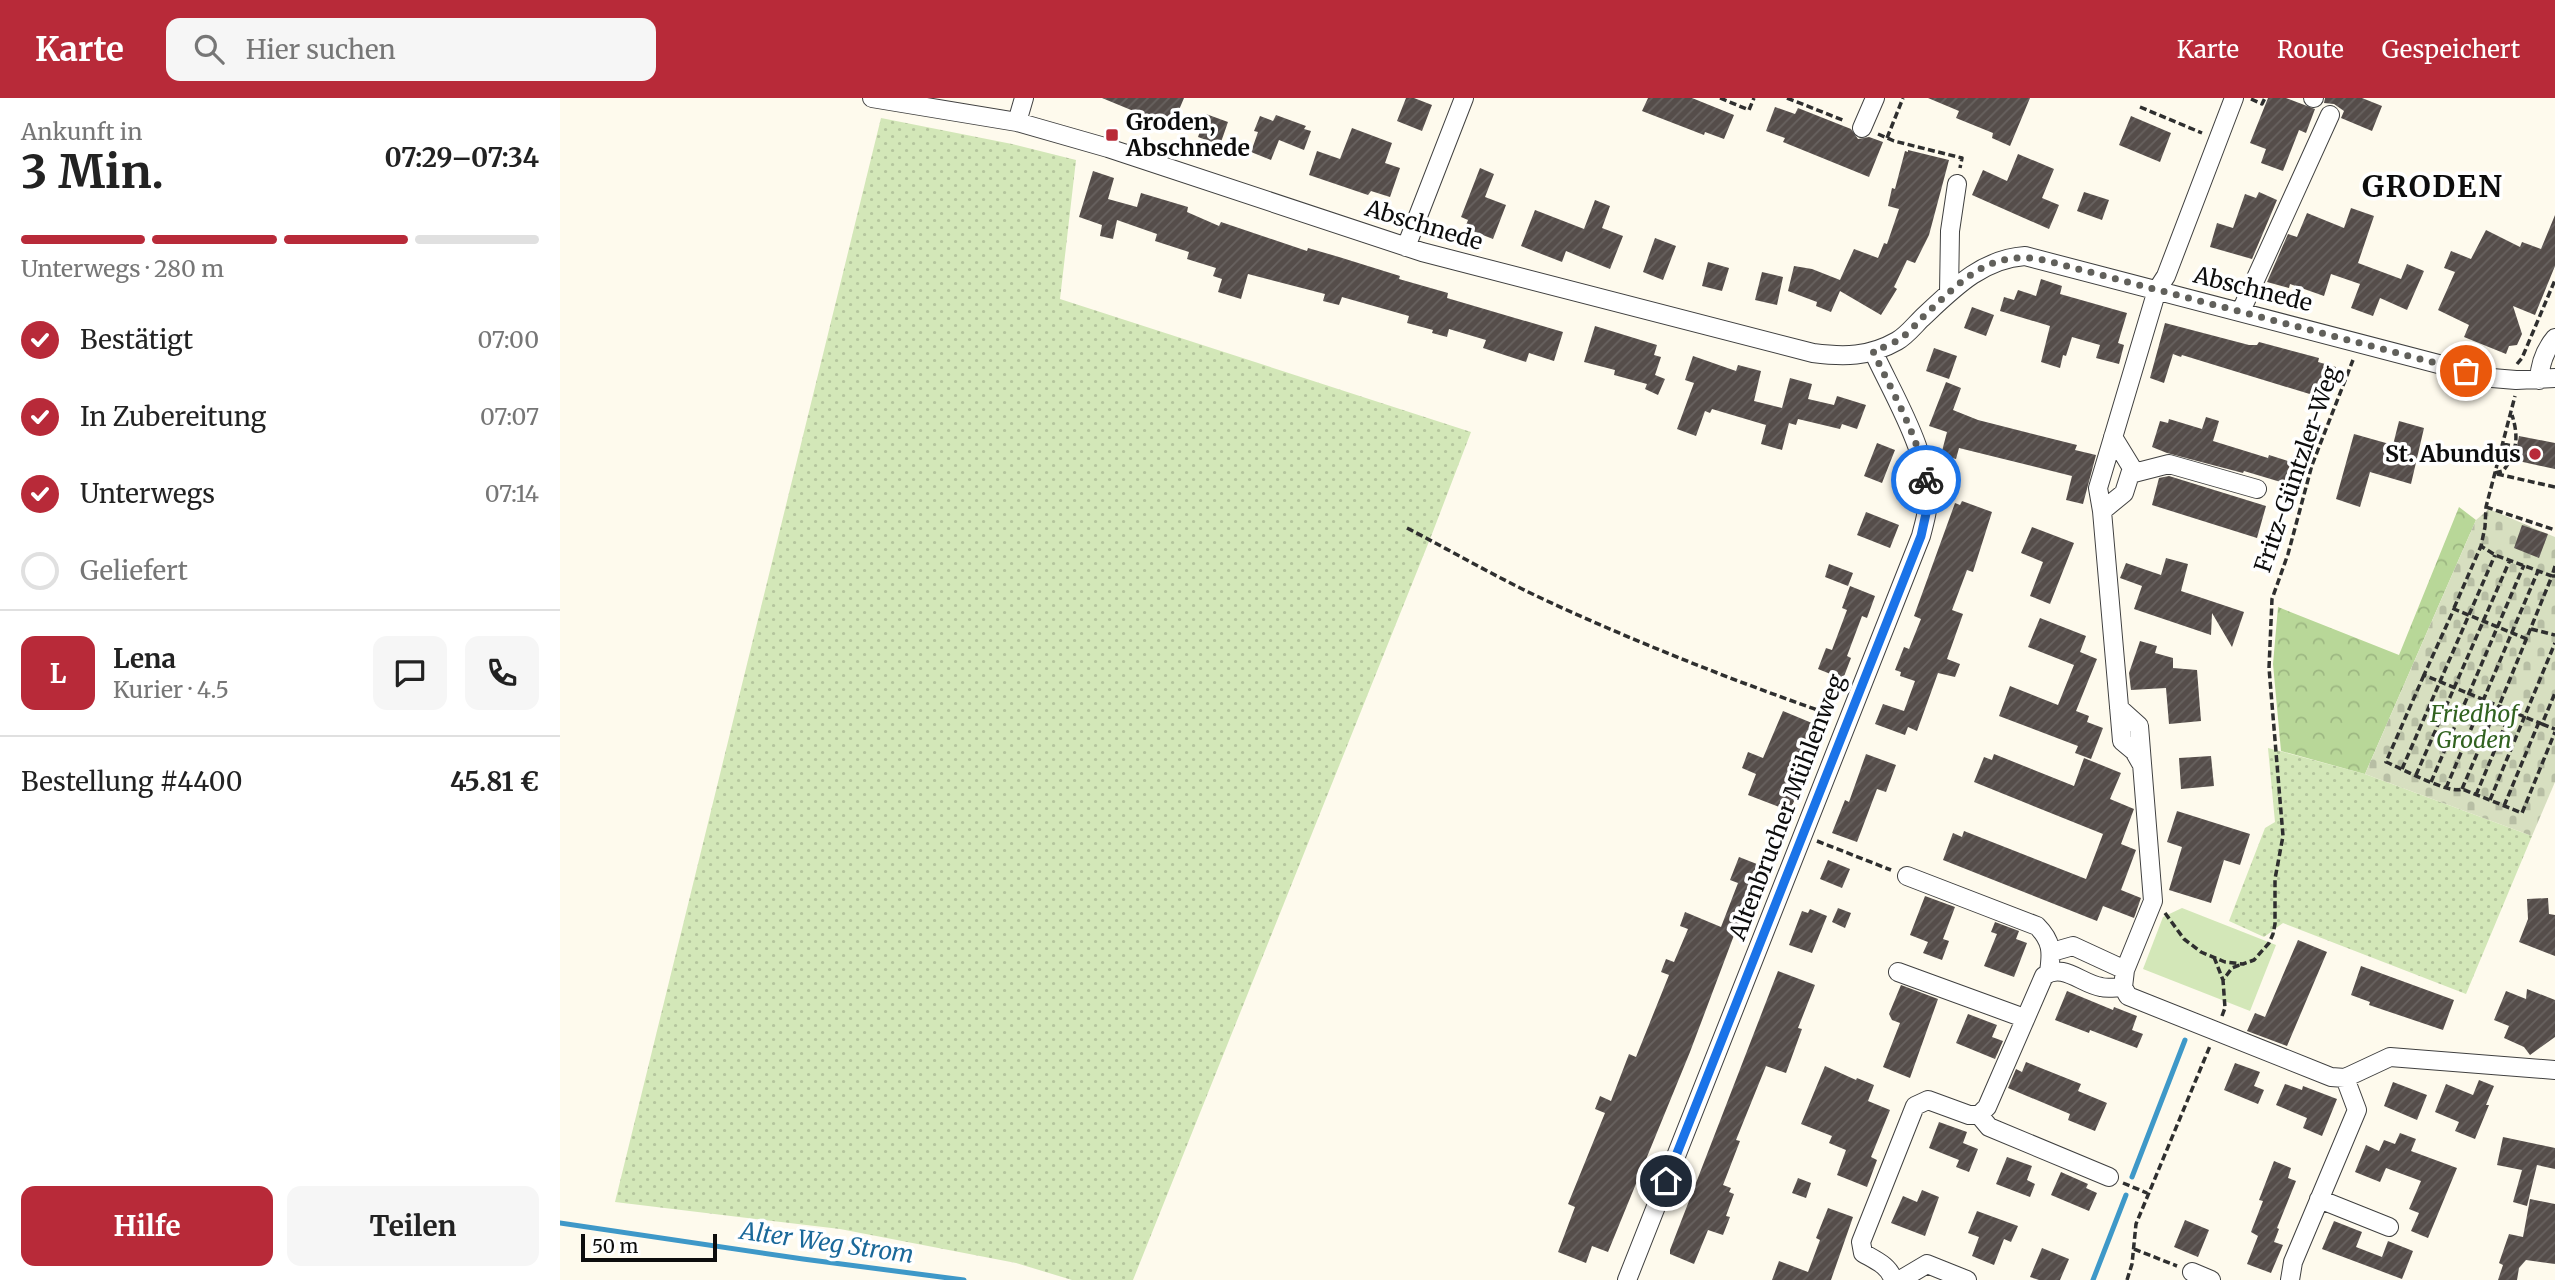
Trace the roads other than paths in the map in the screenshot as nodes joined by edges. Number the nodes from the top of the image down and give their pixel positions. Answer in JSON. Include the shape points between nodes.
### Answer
{"nodes":[{"id":1,"x":872,"y":98,"type":"edge"},
{"id":2,"x":1024,"y":98,"type":"edge"},
{"id":3,"x":1464,"y":98,"type":"edge"},
{"id":4,"x":1875,"y":98,"type":"edge"},
{"id":5,"x":2234,"y":98,"type":"edge"},
{"id":6,"x":2330,"y":115,"type":"dead end"},
{"id":7,"x":1017,"y":122,"type":"junction"},
{"id":8,"x":1862,"y":128,"type":"road end"},
{"id":9,"x":1957,"y":184,"type":"road end"},
{"id":10,"x":1406,"y":247,"type":"junction"},
{"id":11,"x":2157,"y":290,"type":"junction"},
{"id":12,"x":1949,"y":293,"type":"junction"},
{"id":13,"x":2241,"y":311,"type":"junction"},
{"id":14,"x":2555,"y":338,"type":"edge"},
{"id":15,"x":1873,"y":351,"type":"junction"},
{"id":16,"x":2547,"y":379,"type":"edge"},
{"id":17,"x":2113,"y":438,"type":"junction"},
{"id":18,"x":2130,"y":474,"type":"junction"},
{"id":19,"x":2257,"y":489,"type":"dead end"},
{"id":20,"x":2102,"y":511,"type":"junction"},
{"id":21,"x":1907,"y":876,"type":"road end"},
{"id":22,"x":2052,"y":951,"type":"junction"},
{"id":23,"x":1898,"y":972,"type":"dead end"},
{"id":24,"x":2049,"y":972,"type":"junction"},
{"id":25,"x":2124,"y":979,"type":"junction"},
{"id":26,"x":2024,"y":1018,"type":"junction"},
{"id":27,"x":2555,"y":1070,"type":"edge"},
{"id":28,"x":2345,"y":1078,"type":"junction"},
{"id":29,"x":1979,"y":1115,"type":"junction"},
{"id":30,"x":2109,"y":1177,"type":"road end"},
{"id":31,"x":2319,"y":1199,"type":"junction"},
{"id":32,"x":2389,"y":1227,"type":"dead end"},
{"id":33,"x":2192,"y":1272,"type":"road end"},
{"id":34,"x":1627,"y":1280,"type":"edge"},
{"id":35,"x":1893,"y":1280,"type":"edge"},
{"id":36,"x":1900,"y":1280,"type":"edge"},
{"id":37,"x":1967,"y":1280,"type":"edge"},
{"id":38,"x":2211,"y":1280,"type":"edge"},
{"id":39,"x":2290,"y":1280,"type":"edge"}],
"edges":[{"from":1,"to":7,"type":"street","name":"Abschnede"},
{"from":2,"to":7,"type":"street"},
{"from":3,"to":10,"type":"street"},
{"from":4,"to":8,"type":"street"},
{"from":5,"to":11,"type":"street"},
{"from":6,"to":13,"type":"street"},
{"from":7,"to":10,"type":"street","name":"Abschnede"},
{"from":9,"to":12,"type":"street","via":[[1950,231]]},
{"from":10,"to":15,"type":"street","name":"Abschnede","via":[[1813,353],[1844,357]]},
{"from":11,"to":12,"type":"street","name":"Abschnede","via":[[2025,256],[1989,264]]},
{"from":11,"to":13,"type":"street","name":"Abschnede"},
{"from":11,"to":17,"type":"street"},
{"from":12,"to":15,"type":"street","name":"Abschnede","via":[[1899,340]]},
{"from":13,"to":16,"type":"street","name":"Abschnede","via":[[2492,378]]},
{"from":14,"to":16,"type":"street","via":[[2540,367]]},
{"from":15,"to":34,"type":"street","name":"Altenbrucher Mühlenweg","via":[[1922,462],[1928,493],[1921,536]]},
{"from":17,"to":18,"type":"street","via":[[2132,468]]},
{"from":17,"to":20,"type":"street","via":[[2098,488]]},
{"from":18,"to":19,"type":"street","via":[[2169,464]]},
{"from":18,"to":20,"type":"street","via":[[2124,493]]},
{"from":20,"to":25,"type":"street","via":[[2119,708],[2140,726],[2153,901]]},
{"from":21,"to":22,"type":"street","via":[[2037,926],[2048,936]]},
{"from":22,"to":24,"type":"street"},
{"from":22,"to":25,"type":"street","via":[[2073,946]]},
{"from":23,"to":26,"type":"street"},
{"from":24,"to":25,"type":"street","via":[[2061,971],[2101,987]]},
{"from":24,"to":26,"type":"street"},
{"from":25,"to":28,"type":"street","via":[[2128,996],[2330,1077]]},
{"from":26,"to":29,"type":"street","via":[[1987,1107]]},
{"from":27,"to":28,"type":"street","via":[[2390,1057]]},
{"from":28,"to":31,"type":"street","via":[[2357,1110]]},
{"from":29,"to":30,"type":"street","via":[[1989,1127]]},
{"from":29,"to":35,"type":"street","via":[[1928,1100],[1915,1106],[1861,1242],[1863,1253],[1884,1266]]},
{"from":31,"to":32,"type":"street"},
{"from":31,"to":39,"type":"street","via":[[2292,1262]]},
{"from":33,"to":38,"type":"street"},
{"from":36,"to":37,"type":"street","via":[[1927,1264]]}]}
